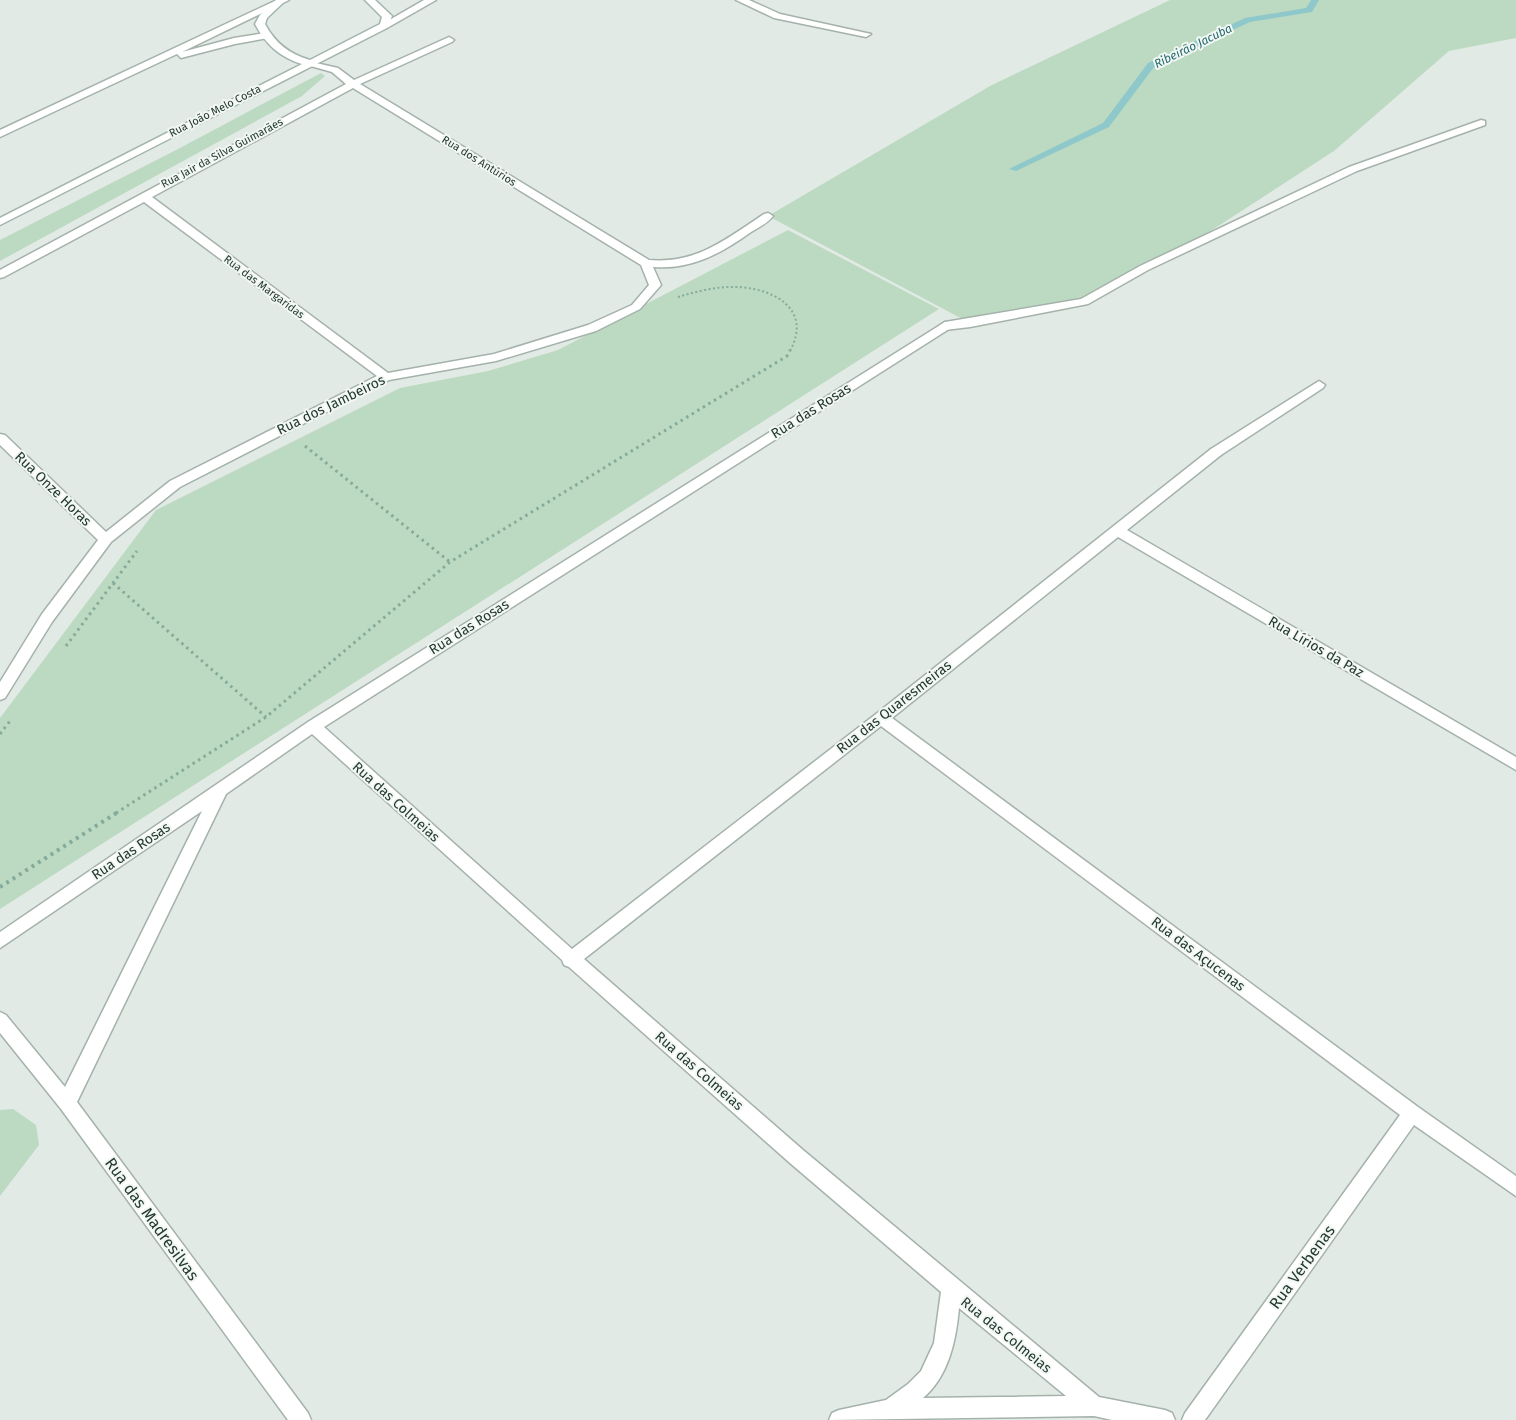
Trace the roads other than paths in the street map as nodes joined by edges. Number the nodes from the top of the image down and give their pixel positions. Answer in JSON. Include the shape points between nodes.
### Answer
{"nodes":[{"id":1,"x":373,"y":0,"type":"edge"},
{"id":2,"x":431,"y":0,"type":"edge"},
{"id":3,"x":741,"y":0,"type":"edge"},
{"id":4,"x":282,"y":1,"type":"edge"},
{"id":5,"x":384,"y":26,"type":"junction"},
{"id":6,"x":866,"y":34,"type":"dead end"},
{"id":7,"x":265,"y":36,"type":"junction"},
{"id":8,"x":449,"y":40,"type":"dead end"},
{"id":9,"x":310,"y":63,"type":"junction"},
{"id":10,"x":141,"y":66,"type":"junction"},
{"id":11,"x":353,"y":84,"type":"junction"},
{"id":12,"x":1481,"y":123,"type":"dead end"},
{"id":13,"x":0,"y":134,"type":"edge"},
{"id":14,"x":143,"y":196,"type":"junction"},
{"id":15,"x":768,"y":216,"type":"dead end"},
{"id":16,"x":0,"y":222,"type":"edge"},
{"id":17,"x":646,"y":263,"type":"junction"},
{"id":18,"x":0,"y":275,"type":"edge"},
{"id":19,"x":386,"y":377,"type":"junction"},
{"id":20,"x":1319,"y":385,"type":"dead end"},
{"id":21,"x":0,"y":438,"type":"edge"},
{"id":22,"x":1116,"y":530,"type":"junction"},
{"id":23,"x":106,"y":539,"type":"junction"},
{"id":24,"x":0,"y":694,"type":"edge"},
{"id":25,"x":881,"y":718,"type":"junction"},
{"id":26,"x":313,"y":726,"type":"junction"},
{"id":27,"x":1516,"y":764,"type":"edge"},
{"id":28,"x":220,"y":790,"type":"junction"},
{"id":29,"x":0,"y":941,"type":"edge"},
{"id":30,"x":570,"y":960,"type":"junction"},
{"id":31,"x":0,"y":1020,"type":"edge"},
{"id":32,"x":67,"y":1103,"type":"junction"},
{"id":33,"x":1412,"y":1113,"type":"junction"},
{"id":34,"x":1516,"y":1187,"type":"edge"},
{"id":35,"x":951,"y":1290,"type":"junction"},
{"id":36,"x":1094,"y":1406,"type":"junction"},
{"id":37,"x":892,"y":1415,"type":"edge"},
{"id":38,"x":301,"y":1420,"type":"edge"},
{"id":39,"x":839,"y":1420,"type":"edge"},
{"id":40,"x":1165,"y":1420,"type":"edge"},
{"id":41,"x":1192,"y":1420,"type":"edge"}],
"edges":[{"from":1,"to":5,"type":"street","via":[[388,16]]},
{"from":2,"to":5,"type":"street","name":"Rua João Melo Costa"},
{"from":3,"to":6,"type":"street","via":[[777,16]]},
{"from":4,"to":7,"type":"street","via":[[263,17],[260,24]]},
{"from":4,"to":10,"type":"street"},
{"from":5,"to":9,"type":"street","name":"Rua João Melo Costa"},
{"from":7,"to":9,"type":"street","name":"Rua dos Antúrios","via":[[282,53]]},
{"from":7,"to":10,"type":"street"},
{"from":8,"to":11,"type":"street","name":"Rua Jair da Silva Guimarães"},
{"from":9,"to":11,"type":"street","name":"Rua dos Antúrios","via":[[334,70]]},
{"from":9,"to":16,"type":"street","name":"Rua João Melo Costa"},
{"from":10,"to":13,"type":"street"},
{"from":11,"to":14,"type":"street","name":"Rua Jair da Silva Guimarães"},
{"from":11,"to":17,"type":"street","name":"Rua dos Antúrios"},
{"from":12,"to":26,"type":"street","name":"Rua das Rosas","via":[[1353,169],[1144,268],[1084,302],[945,326]]},
{"from":14,"to":18,"type":"street","name":"Rua Jair da Silva Guimarães"},
{"from":14,"to":19,"type":"street","name":"Rua das Margaridas"},
{"from":15,"to":17,"type":"street","via":[[712,253],[679,266]]},
{"from":17,"to":19,"type":"street","name":"Rua dos Jambeiros","via":[[655,285],[636,307],[592,328],[496,357]]},
{"from":19,"to":23,"type":"street","name":"Rua dos Jambeiros","via":[[175,484]]},
{"from":20,"to":22,"type":"street","name":"Rua das Quaresmeiras","via":[[1216,452]]},
{"from":21,"to":23,"type":"street","name":"Rua Onze Horas"},
{"from":22,"to":25,"type":"street","name":"Rua das Quaresmeiras"},
{"from":22,"to":27,"type":"street","name":"Rua Lírios da Paz"},
{"from":23,"to":24,"type":"street","name":"Rua dos Jambeiros","via":[[48,618]]},
{"from":25,"to":30,"type":"street","name":"Rua das Quaresmeiras"},
{"from":25,"to":33,"type":"street","name":"Rua das Açucenas"},
{"from":26,"to":28,"type":"street","name":"Rua das Rosas"},
{"from":26,"to":30,"type":"street","name":"Rua das Colmeias"},
{"from":28,"to":29,"type":"street","name":"Rua das Rosas"},
{"from":28,"to":32,"type":"street"},
{"from":30,"to":35,"type":"street","name":"Rua das Colmeias"},
{"from":31,"to":32,"type":"street","name":"Rua das Madresilvas"},
{"from":32,"to":38,"type":"street","name":"Rua das Madresilvas"},
{"from":33,"to":34,"type":"street","name":"Rua das Açucenas"},
{"from":33,"to":41,"type":"street","name":"Rua Verbenas"},
{"from":35,"to":36,"type":"street","name":"Rua das Colmeias"},
{"from":35,"to":37,"type":"street","via":[[942,1351],[919,1388]]},
{"from":36,"to":37,"type":"street"},
{"from":36,"to":40,"type":"street"},
{"from":37,"to":39,"type":"street"}]}
